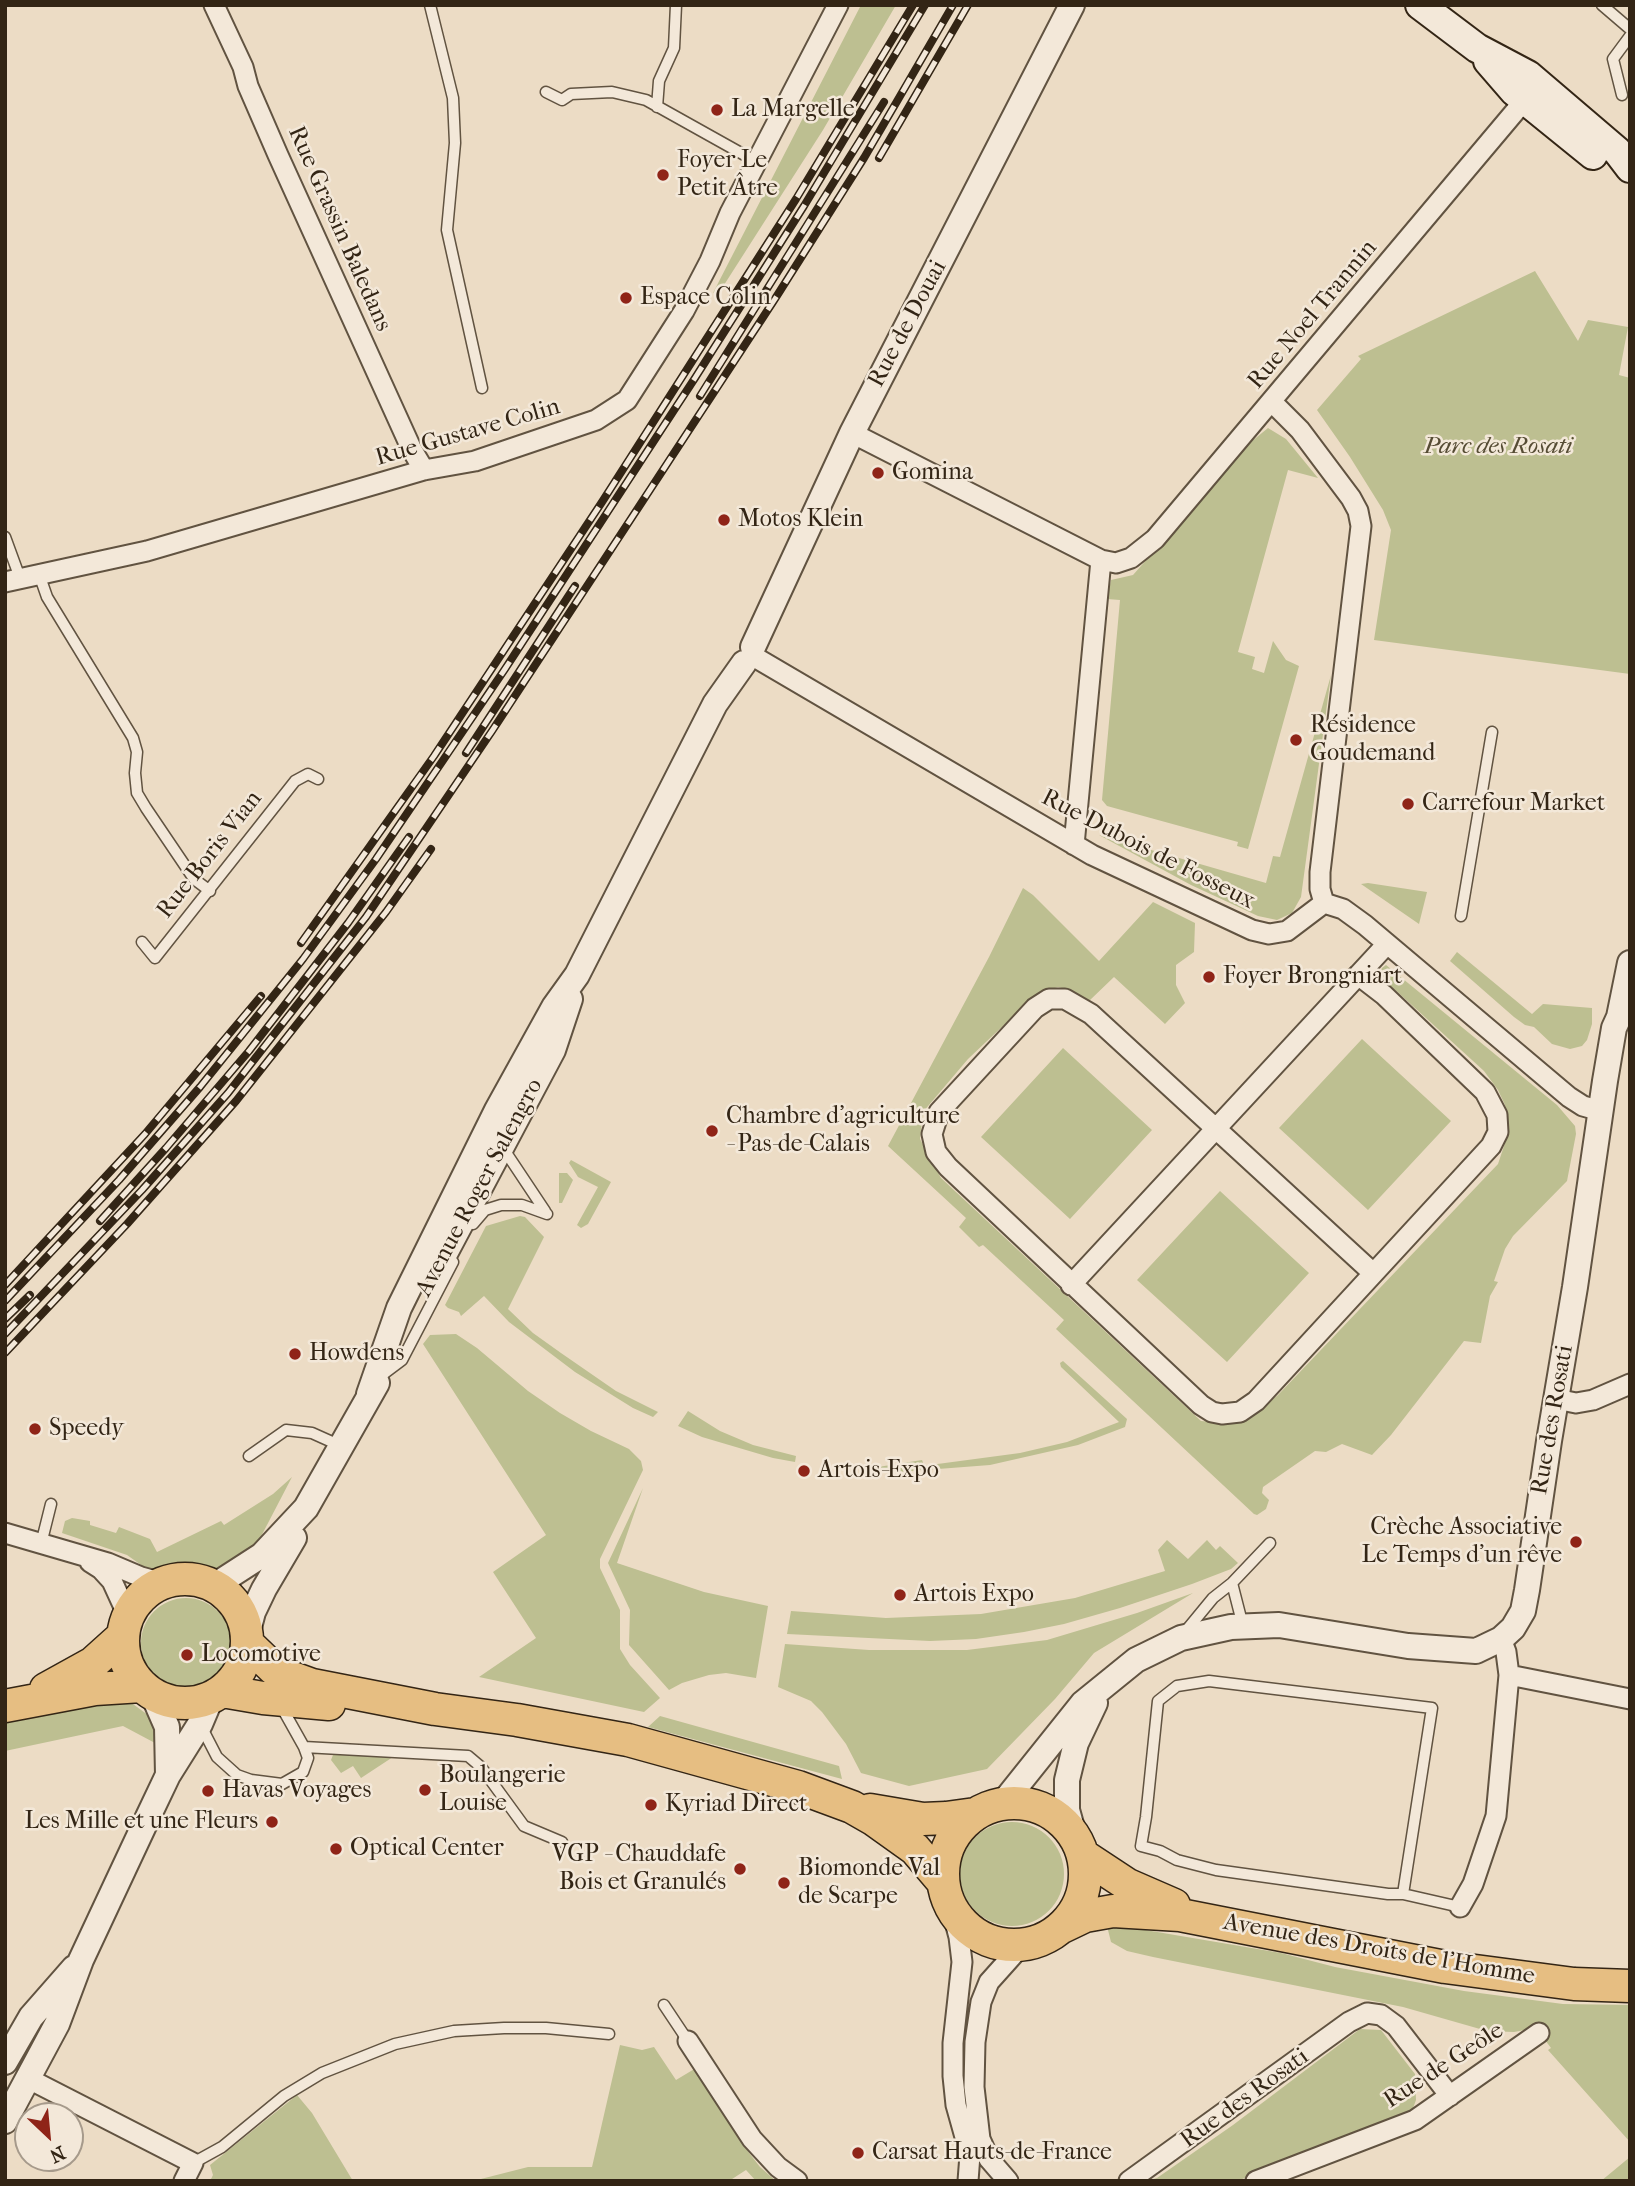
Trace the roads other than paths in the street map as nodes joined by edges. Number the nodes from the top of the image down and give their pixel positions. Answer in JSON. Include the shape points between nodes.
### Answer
{"nodes":[{"id":1,"x":214,"y":5,"type":"edge"},
{"id":2,"x":430,"y":5,"type":"edge"},
{"id":3,"x":676,"y":5,"type":"edge"},
{"id":4,"x":838,"y":5,"type":"edge"},
{"id":5,"x":1072,"y":5,"type":"edge"},
{"id":6,"x":1420,"y":5,"type":"edge"},
{"id":7,"x":1602,"y":5,"type":"edge"},
{"id":8,"x":1630,"y":29,"type":"edge"},
{"id":9,"x":1630,"y":36,"type":"edge"},
{"id":10,"x":1477,"y":48,"type":"junction"},
{"id":11,"x":546,"y":92,"type":"dead end"},
{"id":12,"x":1622,"y":95,"type":"dead end"},
{"id":13,"x":1525,"y":100,"type":"junction"},
{"id":14,"x":1559,"y":101,"type":"junction"},
{"id":15,"x":657,"y":107,"type":"junction"},
{"id":16,"x":757,"y":162,"type":"junction"},
{"id":17,"x":1630,"y":168,"type":"edge"},
{"id":18,"x":1630,"y":176,"type":"edge"},
{"id":19,"x":482,"y":388,"type":"dead end"},
{"id":20,"x":1272,"y":402,"type":"junction"},
{"id":21,"x":852,"y":433,"type":"junction"},
{"id":22,"x":425,"y":470,"type":"junction"},
{"id":23,"x":5,"y":537,"type":"edge"},
{"id":24,"x":1101,"y":560,"type":"junction"},
{"id":25,"x":22,"y":578,"type":"edge"},
{"id":26,"x":752,"y":656,"type":"junction"},
{"id":27,"x":1492,"y":732,"type":"dead end"},
{"id":28,"x":318,"y":779,"type":"dead end"},
{"id":29,"x":1074,"y":845,"type":"junction"},
{"id":30,"x":209,"y":891,"type":"junction"},
{"id":31,"x":1324,"y":903,"type":"junction"},
{"id":32,"x":1461,"y":916,"type":"dead end"},
{"id":33,"x":142,"y":942,"type":"dead end"},
{"id":34,"x":1387,"y":944,"type":"junction"},
{"id":35,"x":1630,"y":963,"type":"edge"},
{"id":36,"x":577,"y":975,"type":"junction"},
{"id":37,"x":1358,"y":975,"type":"junction"},
{"id":38,"x":497,"y":1110,"type":"junction"},
{"id":39,"x":1601,"y":1111,"type":"junction"},
{"id":40,"x":1215,"y":1129,"type":"junction"},
{"id":41,"x":502,"y":1146,"type":"junction"},
{"id":42,"x":1373,"y":1273,"type":"junction"},
{"id":43,"x":1071,"y":1284,"type":"junction"},
{"id":44,"x":1630,"y":1384,"type":"edge"},
{"id":45,"x":375,"y":1385,"type":"junction"},
{"id":46,"x":1556,"y":1399,"type":"junction"},
{"id":47,"x":341,"y":1446,"type":"junction"},
{"id":48,"x":249,"y":1456,"type":"dead end"},
{"id":49,"x":51,"y":1504,"type":"dead end"},
{"id":50,"x":306,"y":1508,"type":"junction"},
{"id":51,"x":5,"y":1533,"type":"edge"},
{"id":52,"x":1270,"y":1543,"type":"dead end"},
{"id":53,"x":41,"y":1545,"type":"junction"},
{"id":54,"x":77,"y":1555,"type":"junction"},
{"id":55,"x":163,"y":1583,"type":"junction"},
{"id":56,"x":1232,"y":1583,"type":"junction"},
{"id":57,"x":214,"y":1586,"type":"junction"},
{"id":58,"x":125,"y":1626,"type":"junction"},
{"id":59,"x":1243,"y":1626,"type":"junction"},
{"id":60,"x":1181,"y":1638,"type":"junction"},
{"id":61,"x":247,"y":1639,"type":"junction"},
{"id":62,"x":1501,"y":1639,"type":"junction"},
{"id":63,"x":1509,"y":1675,"type":"junction"},
{"id":64,"x":1111,"y":1679,"type":"junction"},
{"id":65,"x":148,"y":1691,"type":"junction"},
{"id":66,"x":1630,"y":1699,"type":"edge"},
{"id":67,"x":277,"y":1700,"type":"junction"},
{"id":68,"x":211,"y":1704,"type":"junction"},
{"id":69,"x":9,"y":1705,"type":"edge"},
{"id":70,"x":435,"y":1709,"type":"junction"},
{"id":71,"x":304,"y":1747,"type":"junction"},
{"id":72,"x":169,"y":1775,"type":"junction"},
{"id":73,"x":852,"y":1807,"type":"junction"},
{"id":74,"x":989,"y":1808,"type":"junction"},
{"id":75,"x":562,"y":1842,"type":"dead end"},
{"id":76,"x":1079,"y":1846,"type":"junction"},
{"id":77,"x":947,"y":1894,"type":"junction"},
{"id":78,"x":1403,"y":1894,"type":"junction"},
{"id":79,"x":1460,"y":1908,"type":"joint"},
{"id":80,"x":1212,"y":1920,"type":"junction"},
{"id":81,"x":1062,"y":1927,"type":"junction"},
{"id":82,"x":1023,"y":1944,"type":"junction"},
{"id":83,"x":81,"y":1960,"type":"junction"},
{"id":84,"x":1630,"y":1986,"type":"edge"},
{"id":85,"x":664,"y":2005,"type":"dead end"},
{"id":86,"x":1539,"y":2033,"type":"dead end"},
{"id":87,"x":609,"y":2034,"type":"dead end"},
{"id":88,"x":688,"y":2041,"type":"joint"},
{"id":89,"x":5,"y":2062,"type":"edge"},
{"id":90,"x":29,"y":2079,"type":"junction"},
{"id":91,"x":1450,"y":2096,"type":"junction"},
{"id":92,"x":5,"y":2121,"type":"edge"},
{"id":93,"x":188,"y":2172,"type":"edge"},
{"id":94,"x":797,"y":2181,"type":"edge"},
{"id":95,"x":968,"y":2181,"type":"edge"},
{"id":96,"x":1008,"y":2181,"type":"edge"},
{"id":97,"x":1129,"y":2181,"type":"edge"},
{"id":98,"x":1256,"y":2181,"type":"edge"}],
"edges":[{"from":1,"to":22,"type":"street","name":"Rue Grassin Baledans","via":[[278,155]]},
{"from":2,"to":19,"type":"lane","via":[[453,98],[455,143],[447,230]]},
{"from":3,"to":15,"type":"lane","via":[[674,48],[659,81]]},
{"from":4,"to":16,"type":"street","name":"Rue Gustave Colin"},
{"from":5,"to":21,"type":"street","name":"Rue de Douai"},
{"from":6,"to":10,"type":"main road"},
{"from":7,"to":8,"type":"lane"},
{"from":9,"to":12,"type":"lane","via":[[1613,59]]},
{"from":10,"to":13,"type":"main road"},
{"from":10,"to":14,"type":"main road","via":[[1528,75]]},
{"from":11,"to":15,"type":"lane","via":[[562,100],[571,93],[612,92]]},
{"from":13,"to":14,"type":"street"},
{"from":13,"to":18,"type":"main road","via":[[1610,169]]},
{"from":13,"to":20,"type":"street","name":"Rue Noel Trannin"},
{"from":14,"to":17,"type":"main road"},
{"from":15,"to":16,"type":"lane"},
{"from":16,"to":22,"type":"street","name":"Rue Gustave Colin","via":[[684,311],[627,400],[596,420],[562,433],[475,461]]},
{"from":20,"to":24,"type":"street","name":"Rue Noel Trannin","via":[[1146,548],[1124,561]]},
{"from":20,"to":31,"type":"street","via":[[1300,429],[1351,498],[1361,526],[1320,872]]},
{"from":21,"to":24,"type":"street"},
{"from":21,"to":26,"type":"street","name":"Rue de Douai"},
{"from":22,"to":25,"type":"street","name":"Rue Gustave Colin","via":[[146,551]]},
{"from":23,"to":25,"type":"lane"},
{"from":24,"to":29,"type":"street"},
{"from":25,"to":30,"type":"lane","via":[[47,597],[133,738],[138,793],[194,879]]},
{"from":26,"to":29,"type":"street","name":"Rue Dubois de Fosseux"},
{"from":26,"to":36,"type":"street","name":"Avenue Roger Salengro","via":[[708,716]]},
{"from":27,"to":32,"type":"lane"},
{"from":28,"to":30,"type":"lane","name":"Rue Boris Vian","via":[[308,774],[295,781]]},
{"from":29,"to":31,"type":"street","name":"Rue Dubois de Fosseux","via":[[1261,933],[1287,931]]},
{"from":30,"to":33,"type":"lane","name":"Rue Boris Vian","via":[[155,958]]},
{"from":31,"to":34,"type":"street","via":[[1343,909]]},
{"from":34,"to":37,"type":"street"},
{"from":34,"to":39,"type":"street","via":[[1569,1097]]},
{"from":35,"to":39,"type":"street","name":"Rue des Rosati"},
{"from":36,"to":38,"type":"street","name":"Avenue Roger Salengro"},
{"from":36,"to":41,"type":"street","name":"Avenue Roger Salengro","via":[[558,1040]]},
{"from":37,"to":40,"type":"street"},
{"from":37,"to":42,"type":"street","via":[[1485,1092],[1499,1123],[1491,1146]]},
{"from":38,"to":41,"type":"lane"},
{"from":38,"to":45,"type":"street","name":"Avenue Roger Salengro","via":[[399,1308]]},
{"from":39,"to":46,"type":"street","name":"Rue des Rosati"},
{"from":40,"to":42,"type":"street"},
{"from":40,"to":43,"type":"street"},
{"from":40,"to":43,"type":"street","via":[[1083,1008],[1058,998],[1035,1008],[939,1112],[933,1143],[948,1167]]},
{"from":41,"to":45,"type":"street","name":"Avenue Roger Salengro"},
{"from":41,"to":45,"type":"lane","via":[[547,1214],[512,1204],[478,1216],[402,1360]]},
{"from":42,"to":43,"type":"street","via":[[1256,1401],[1232,1414],[1212,1412],[1201,1405]]},
{"from":44,"to":46,"type":"street","via":[[1593,1400]]},
{"from":45,"to":47,"type":"street","name":"Avenue Roger Salengro"},
{"from":46,"to":62,"type":"street","name":"Rue des Rosati","via":[[1523,1611]]},
{"from":47,"to":48,"type":"lane","via":[[312,1433],[286,1430]]},
{"from":47,"to":50,"type":"street","name":"Avenue Roger Salengro"},
{"from":49,"to":53,"type":"lane"},
{"from":50,"to":57,"type":"street","name":"Avenue Roger Salengro","via":[[262,1555]]},
{"from":50,"to":61,"type":"street","name":"Avenue Roger Salengro","via":[[253,1612]]},
{"from":51,"to":53,"type":"street"},
{"from":52,"to":56,"type":"lane"},
{"from":53,"to":54,"type":"street"},
{"from":54,"to":55,"type":"street"},
{"from":54,"to":58,"type":"street","via":[[107,1574]]},
{"from":55,"to":57,"type":"main road","via":[[195,1579]]},
{"from":55,"to":58,"type":"main road","via":[[141,1597]]},
{"from":56,"to":59,"type":"lane"},
{"from":56,"to":60,"type":"lane","via":[[1206,1605]]},
{"from":57,"to":61,"type":"main road","via":[[235,1603]]},
{"from":58,"to":65,"type":"main road","via":[[127,1665]]},
{"from":58,"to":69,"type":"main road","via":[[93,1663]]},
{"from":59,"to":60,"type":"street"},
{"from":59,"to":62,"type":"street","via":[[1279,1625],[1462,1651],[1476,1651]]},
{"from":60,"to":64,"type":"street","via":[[1150,1651]]},
{"from":61,"to":68,"type":"main road","via":[[239,1672]]},
{"from":61,"to":70,"type":"main road","via":[[274,1669],[300,1681]]},
{"from":62,"to":63,"type":"street"},
{"from":63,"to":66,"type":"street"},
{"from":63,"to":79,"type":"street","via":[[1496,1816]]},
{"from":64,"to":74,"type":"street","via":[[1071,1716]]},
{"from":64,"to":76,"type":"street","via":[[1087,1716],[1067,1780],[1067,1810]]},
{"from":65,"to":68,"type":"main road","via":[[183,1703]]},
{"from":65,"to":69,"type":"main road","via":[[95,1689]]},
{"from":65,"to":72,"type":"street","via":[[167,1727]]},
{"from":67,"to":68,"type":"main road"},
{"from":67,"to":70,"type":"main road","via":[[405,1711]]},
{"from":67,"to":71,"type":"lane"},
{"from":68,"to":71,"type":"lane","via":[[217,1757],[237,1775],[282,1784],[307,1765]]},
{"from":68,"to":72,"type":"street"},
{"from":70,"to":73,"type":"main road","via":[[628,1740],[777,1780]]},
{"from":71,"to":75,"type":"lane","via":[[468,1756],[524,1826]]},
{"from":72,"to":83,"type":"street"},
{"from":73,"to":74,"type":"main road","via":[[923,1818]]},
{"from":73,"to":77,"type":"main road","via":[[925,1858]]},
{"from":74,"to":76,"type":"main road","via":[[1029,1804],[1046,1810],[1062,1821]]},
{"from":74,"to":77,"type":"main road","via":[[957,1830],[948,1846],[943,1863]]},
{"from":76,"to":80,"type":"main road","via":[[1112,1877]]},
{"from":76,"to":81,"type":"main road","via":[[1086,1874],[1082,1898]]},
{"from":77,"to":82,"type":"main road","via":[[964,1925],[978,1936],[1000,1944]]},
{"from":77,"to":95,"type":"street","via":[[962,1962],[953,2076],[970,2155]]},
{"from":78,"to":78,"type":"lane","via":[[1432,1707],[1209,1681],[1177,1686],[1157,1701],[1141,1846],[1216,1870]]},
{"from":78,"to":79,"type":"lane"},
{"from":80,"to":81,"type":"main road","via":[[1113,1911],[1085,1916]]},
{"from":80,"to":84,"type":"main road","name":"Avenue des Droits de l'Homme","via":[[1445,1967],[1574,1984]]},
{"from":81,"to":82,"type":"main road"},
{"from":82,"to":96,"type":"street","via":[[989,1982],[975,2042],[980,2139],[989,2159]]},
{"from":83,"to":89,"type":"street","via":[[31,2017]]},
{"from":83,"to":90,"type":"street","via":[[58,2024]]},
{"from":85,"to":88,"type":"lane"},
{"from":86,"to":91,"type":"street","name":"Rue de Geôle"},
{"from":87,"to":93,"type":"lane","via":[[504,2028],[454,2031],[395,2045],[322,2073],[284,2096]]},
{"from":88,"to":94,"type":"street","via":[[752,2139]]},
{"from":90,"to":92,"type":"street"},
{"from":90,"to":93,"type":"street"},
{"from":91,"to":97,"type":"street","name":"Rue des Rosati","via":[[1389,2019],[1375,2013],[1360,2015]]},
{"from":91,"to":98,"type":"street","name":"Rue de Geôle","via":[[1403,2125]]}]}
